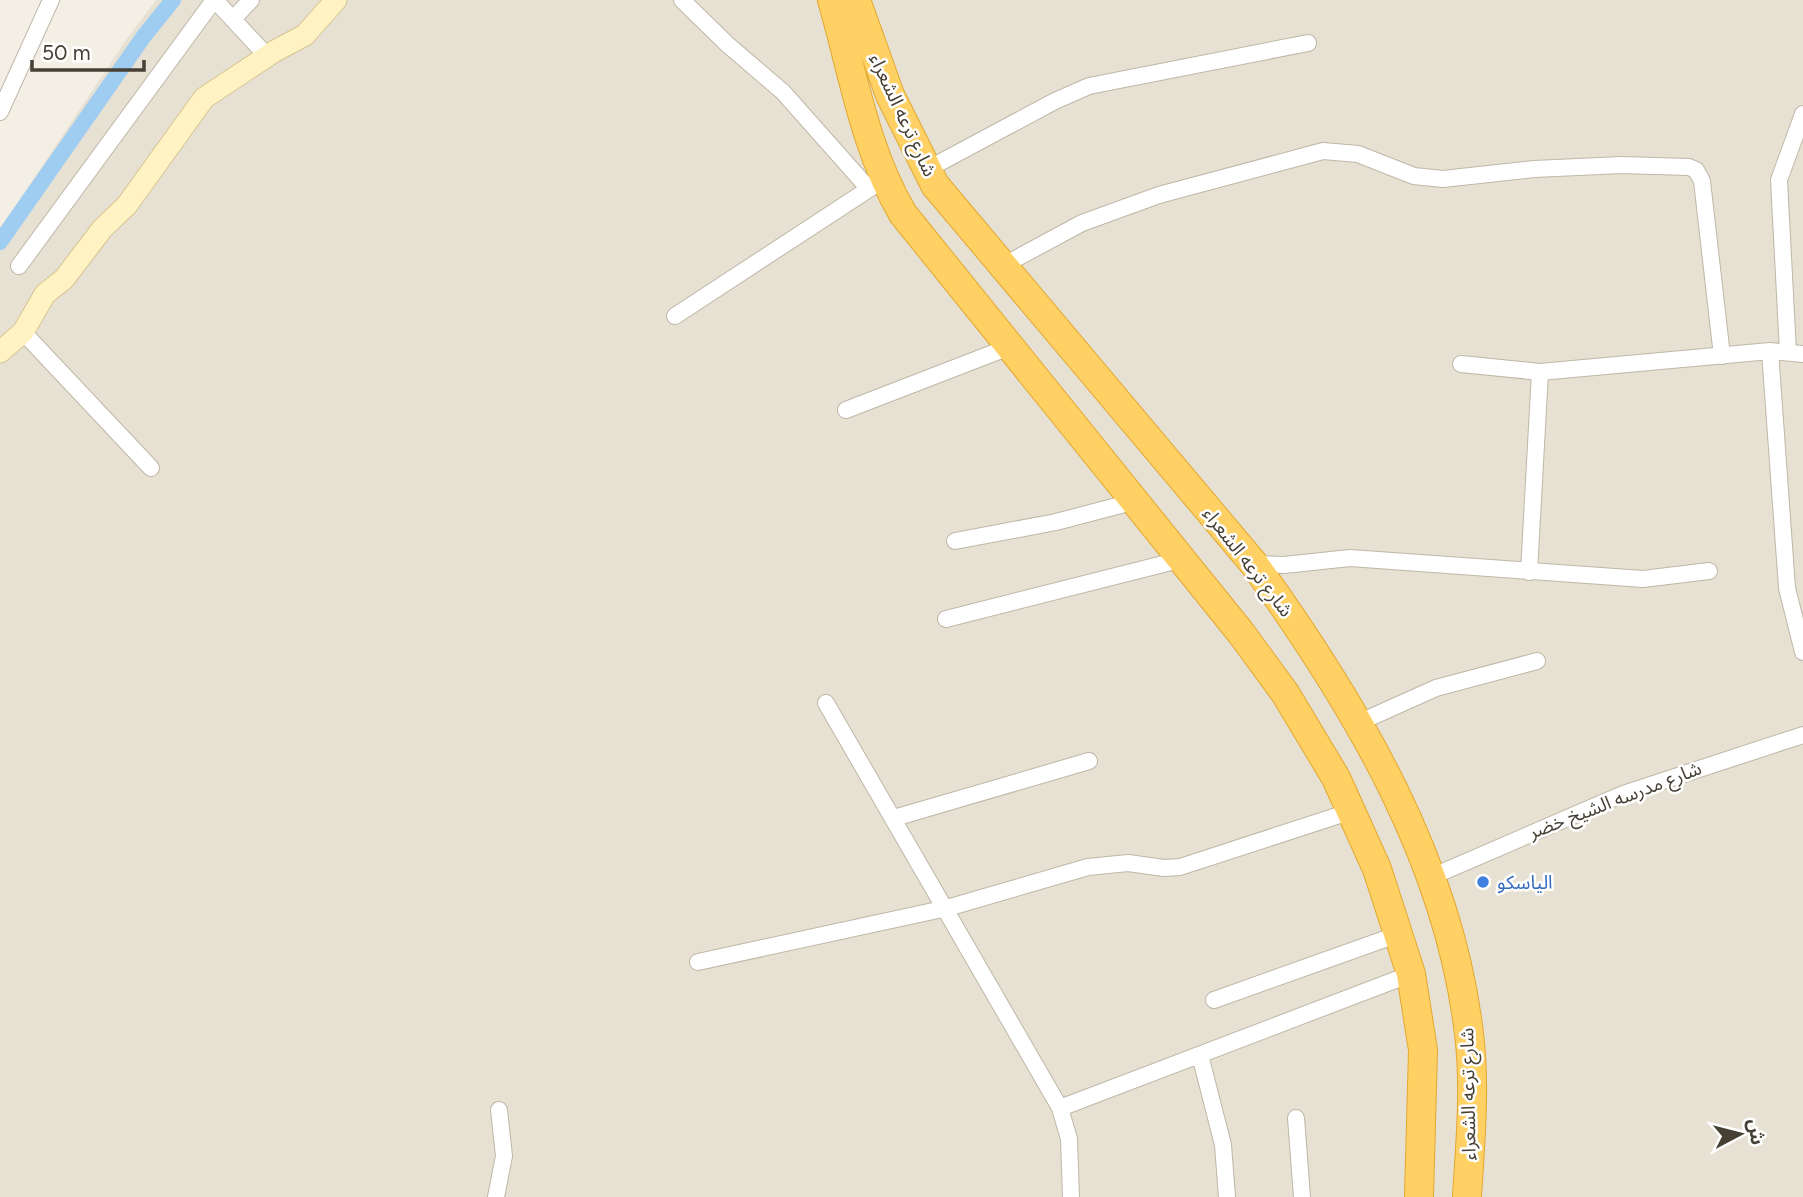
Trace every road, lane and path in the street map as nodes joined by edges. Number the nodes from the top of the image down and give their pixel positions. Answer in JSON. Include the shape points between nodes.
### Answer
{"nodes":[{"id":1,"x":51,"y":0,"type":"edge"},
{"id":2,"x":214,"y":0,"type":"edge"},
{"id":3,"x":251,"y":0,"type":"edge"},
{"id":4,"x":336,"y":0,"type":"edge"},
{"id":5,"x":682,"y":0,"type":"edge"},
{"id":6,"x":832,"y":0,"type":"edge"},
{"id":7,"x":856,"y":0,"type":"edge"},
{"id":8,"x":233,"y":19,"type":"junction"},
{"id":9,"x":1308,"y":43,"type":"dead end"},
{"id":10,"x":267,"y":56,"type":"junction"},
{"id":11,"x":6,"y":84,"type":"edge"},
{"id":12,"x":0,"y":112,"type":"edge"},
{"id":13,"x":1803,"y":114,"type":"edge"},
{"id":14,"x":908,"y":134,"type":"junction"},
{"id":15,"x":871,"y":147,"type":"junction"},
{"id":16,"x":930,"y":178,"type":"junction"},
{"id":17,"x":876,"y":184,"type":"junction"},
{"id":18,"x":903,"y":214,"type":"junction"},
{"id":19,"x":1004,"y":265,"type":"junction"},
{"id":20,"x":19,"y":266,"type":"dead end"},
{"id":21,"x":675,"y":316,"type":"dead end"},
{"id":22,"x":23,"y":332,"type":"junction"},
{"id":23,"x":1009,"y":347,"type":"junction"},
{"id":24,"x":1770,"y":351,"type":"junction"},
{"id":25,"x":0,"y":352,"type":"edge"},
{"id":26,"x":1796,"y":353,"type":"edge"},
{"id":27,"x":1722,"y":356,"type":"junction"},
{"id":28,"x":1461,"y":364,"type":"dead end"},
{"id":29,"x":1540,"y":372,"type":"junction"},
{"id":30,"x":846,"y":411,"type":"dead end"},
{"id":31,"x":151,"y":468,"type":"dead end"},
{"id":32,"x":1136,"y":501,"type":"junction"},
{"id":33,"x":955,"y":541,"type":"dead end"},
{"id":34,"x":1183,"y":559,"type":"junction"},
{"id":35,"x":1254,"y":564,"type":"junction"},
{"id":36,"x":1709,"y":571,"type":"dead end"},
{"id":37,"x":1529,"y":572,"type":"junction"},
{"id":38,"x":946,"y":619,"type":"dead end"},
{"id":39,"x":1803,"y":652,"type":"edge"},
{"id":40,"x":1537,"y":661,"type":"dead end"},
{"id":41,"x":826,"y":703,"type":"dead end"},
{"id":42,"x":1358,"y":723,"type":"junction"},
{"id":43,"x":1803,"y":735,"type":"edge"},
{"id":44,"x":1319,"y":746,"type":"junction"},
{"id":45,"x":1089,"y":761,"type":"dead end"},
{"id":46,"x":1352,"y":811,"type":"junction"},
{"id":47,"x":894,"y":818,"type":"junction"},
{"id":48,"x":1431,"y":877,"type":"junction"},
{"id":49,"x":947,"y":908,"type":"junction"},
{"id":50,"x":1399,"y":934,"type":"junction"},
{"id":51,"x":698,"y":962,"type":"dead end"},
{"id":52,"x":1411,"y":974,"type":"junction"},
{"id":53,"x":1214,"y":1000,"type":"dead end"},
{"id":54,"x":1470,"y":1046,"type":"junction"},
{"id":55,"x":1423,"y":1050,"type":"junction"},
{"id":56,"x":1200,"y":1055,"type":"junction"},
{"id":57,"x":1060,"y":1108,"type":"junction"},
{"id":58,"x":499,"y":1110,"type":"dead end"},
{"id":59,"x":1296,"y":1118,"type":"dead end"},
{"id":60,"x":496,"y":1197,"type":"edge"},
{"id":61,"x":1071,"y":1197,"type":"edge"},
{"id":62,"x":1227,"y":1197,"type":"edge"},
{"id":63,"x":1302,"y":1197,"type":"edge"},
{"id":64,"x":1419,"y":1197,"type":"edge"},
{"id":65,"x":1467,"y":1197,"type":"edge"}],
"edges":[{"from":1,"to":11,"type":"street"},
{"from":2,"to":8,"type":"street"},
{"from":2,"to":20,"type":"street"},
{"from":3,"to":8,"type":"street"},
{"from":4,"to":10,"type":"street","via":[[305,35]]},
{"from":5,"to":17,"type":"street"},
{"from":6,"to":15,"type":"highway","name":"شارع ترعه الشعراء"},
{"from":7,"to":14,"type":"highway","name":"شارع ترعه الشعراء"},
{"from":8,"to":10,"type":"street"},
{"from":9,"to":16,"type":"street","via":[[1089,86],[1055,101]]},
{"from":10,"to":22,"type":"street","via":[[204,98],[127,205],[46,294]]},
{"from":11,"to":12,"type":"street"},
{"from":13,"to":26,"type":"street","via":[[1779,180]]},
{"from":14,"to":15,"type":"highway","via":[[894,146]]},
{"from":14,"to":16,"type":"highway","name":"شارع ترعه الشعراء"},
{"from":15,"to":17,"type":"highway","name":"شارع ترعه الشعراء"},
{"from":16,"to":18,"type":"highway"},
{"from":16,"to":19,"type":"highway","name":"شارع ترعه الشعراء"},
{"from":17,"to":18,"type":"highway","name":"شارع ترعه الشعراء"},
{"from":17,"to":21,"type":"street"},
{"from":18,"to":23,"type":"highway","name":"شارع ترعه الشعراء"},
{"from":19,"to":27,"type":"street","via":[[1082,223],[1159,195],[1323,151],[1358,154],[1414,176],[1443,179],[1534,169],[1689,167],[1702,181]]},
{"from":19,"to":35,"type":"highway","name":"شارع ترعه الشعراء"},
{"from":22,"to":25,"type":"street"},
{"from":22,"to":31,"type":"street"},
{"from":23,"to":30,"type":"street"},
{"from":23,"to":32,"type":"highway","name":"شارع ترعه الشعراء"},
{"from":24,"to":26,"type":"street"},
{"from":24,"to":27,"type":"street"},
{"from":24,"to":39,"type":"street","via":[[1787,588]]},
{"from":27,"to":29,"type":"street"},
{"from":28,"to":29,"type":"street"},
{"from":29,"to":37,"type":"street"},
{"from":32,"to":33,"type":"street"},
{"from":32,"to":34,"type":"highway","name":"شارع ترعه الشعراء"},
{"from":34,"to":38,"type":"street"},
{"from":34,"to":44,"type":"highway","name":"شارع ترعه الشعراء","via":[[1278,683]]},
{"from":35,"to":37,"type":"street","via":[[1350,558]]},
{"from":35,"to":42,"type":"highway","name":"شارع ترعه الشعراء"},
{"from":36,"to":37,"type":"street","via":[[1643,579]]},
{"from":40,"to":42,"type":"street","via":[[1436,688]]},
{"from":41,"to":47,"type":"street"},
{"from":42,"to":44,"type":"highway"},
{"from":42,"to":48,"type":"highway","name":"شارع ترعه الشعراء"},
{"from":43,"to":48,"type":"street","name":"شارع مدرسه الشيخ خضر","via":[[1623,794]]},
{"from":44,"to":46,"type":"highway","name":"شارع ترعه الشعراء"},
{"from":45,"to":47,"type":"street"},
{"from":46,"to":49,"type":"street","via":[[1180,867],[1107,864]]},
{"from":46,"to":50,"type":"highway","name":"شارع ترعه الشعراء"},
{"from":47,"to":49,"type":"street"},
{"from":48,"to":54,"type":"highway","name":"شارع ترعه الشعراء","via":[[1456,959]]},
{"from":49,"to":51,"type":"street"},
{"from":49,"to":57,"type":"street"},
{"from":50,"to":52,"type":"highway","name":"شارع ترعه الشعراء"},
{"from":50,"to":53,"type":"street"},
{"from":52,"to":55,"type":"highway","name":"شارع ترعه الشعراء"},
{"from":52,"to":56,"type":"street"},
{"from":54,"to":55,"type":"highway"},
{"from":54,"to":65,"type":"highway","name":"شارع ترعه الشعراء"},
{"from":55,"to":64,"type":"highway","name":"شارع ترعه الشعراء"},
{"from":56,"to":57,"type":"street"},
{"from":56,"to":62,"type":"street","via":[[1223,1145]]},
{"from":57,"to":61,"type":"street","via":[[1069,1139]]},
{"from":58,"to":60,"type":"street","via":[[504,1156]]},
{"from":59,"to":63,"type":"street"}]}
